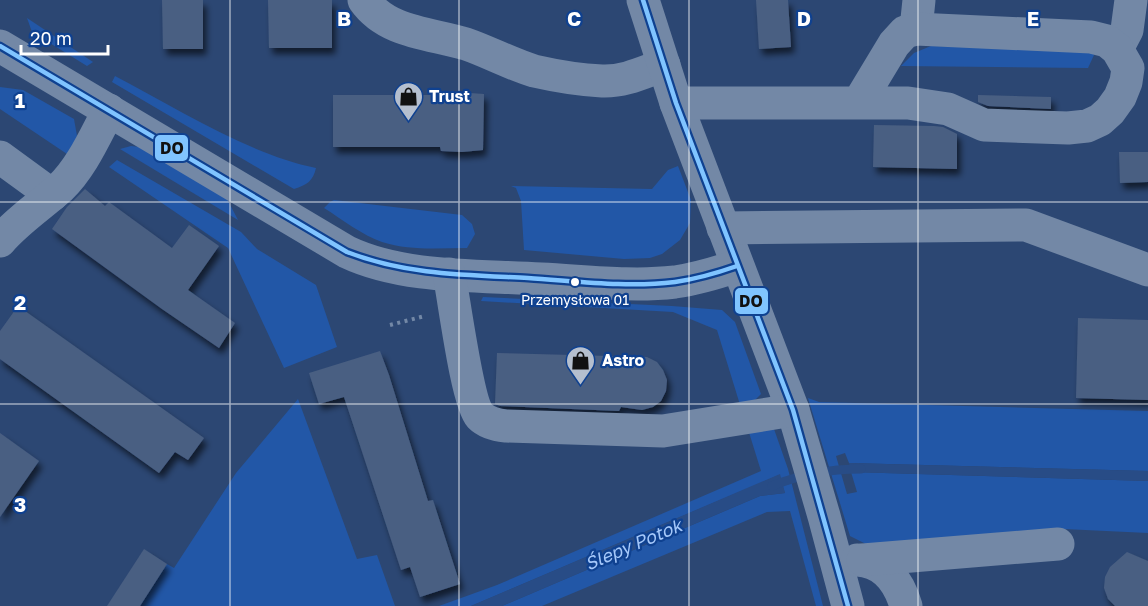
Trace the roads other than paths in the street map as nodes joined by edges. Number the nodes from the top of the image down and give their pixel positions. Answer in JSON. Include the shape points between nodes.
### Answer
{"nodes":[{"id":1,"x":364,"y":0,"type":"edge"},
{"id":2,"x":643,"y":0,"type":"edge"},
{"id":3,"x":1131,"y":0,"type":"edge"},
{"id":4,"x":918,"y":14,"type":"edge"},
{"id":5,"x":0,"y":46,"type":"edge"},
{"id":6,"x":1117,"y":49,"type":"junction"},
{"id":7,"x":664,"y":65,"type":"junction"},
{"id":8,"x":859,"y":102,"type":"junction"},
{"id":9,"x":676,"y":103,"type":"junction"},
{"id":10,"x":109,"y":110,"type":"junction"},
{"id":11,"x":0,"y":157,"type":"edge"},
{"id":12,"x":52,"y":195,"type":"junction"},
{"id":13,"x":723,"y":228,"type":"junction"},
{"id":14,"x":0,"y":241,"type":"edge"},
{"id":15,"x":737,"y":266,"type":"junction"},
{"id":16,"x":1148,"y":270,"type":"edge"},
{"id":17,"x":449,"y":274,"type":"junction"},
{"id":18,"x":793,"y":410,"type":"junction"},
{"id":19,"x":1058,"y":544,"type":"dead end"},
{"id":20,"x":850,"y":562,"type":"junction"},
{"id":21,"x":848,"y":606,"type":"edge"},
{"id":22,"x":906,"y":606,"type":"edge"}],
"edges":[{"from":1,"to":7,"type":"street","via":[[375,13],[393,24],[464,44],[533,70],[610,81]]},
{"from":2,"to":7,"type":"street"},
{"from":3,"to":6,"type":"street","via":[[1127,30]]},
{"from":4,"to":6,"type":"street","via":[[1091,37],[1107,41]]},
{"from":4,"to":8,"type":"street","via":[[894,44]]},
{"from":5,"to":10,"type":"street"},
{"from":6,"to":8,"type":"street","via":[[1128,68],[1122,92],[1110,111],[1087,126],[995,127],[948,109]]},
{"from":7,"to":9,"type":"street"},
{"from":8,"to":9,"type":"street"},
{"from":9,"to":13,"type":"street"},
{"from":10,"to":12,"type":"street","via":[[72,174]]},
{"from":10,"to":17,"type":"street","via":[[347,252],[389,267]]},
{"from":11,"to":12,"type":"street"},
{"from":12,"to":14,"type":"street"},
{"from":13,"to":15,"type":"street"},
{"from":13,"to":16,"type":"street","via":[[1026,225]]},
{"from":15,"to":17,"type":"street","via":[[703,277],[654,283]]},
{"from":15,"to":18,"type":"street"},
{"from":17,"to":18,"type":"street","via":[[475,407],[491,424],[663,431]]},
{"from":18,"to":20,"type":"street","via":[[825,516]]},
{"from":19,"to":20,"type":"street"},
{"from":20,"to":21,"type":"street"},
{"from":20,"to":22,"type":"street","via":[[884,568],[900,588]]}]}
